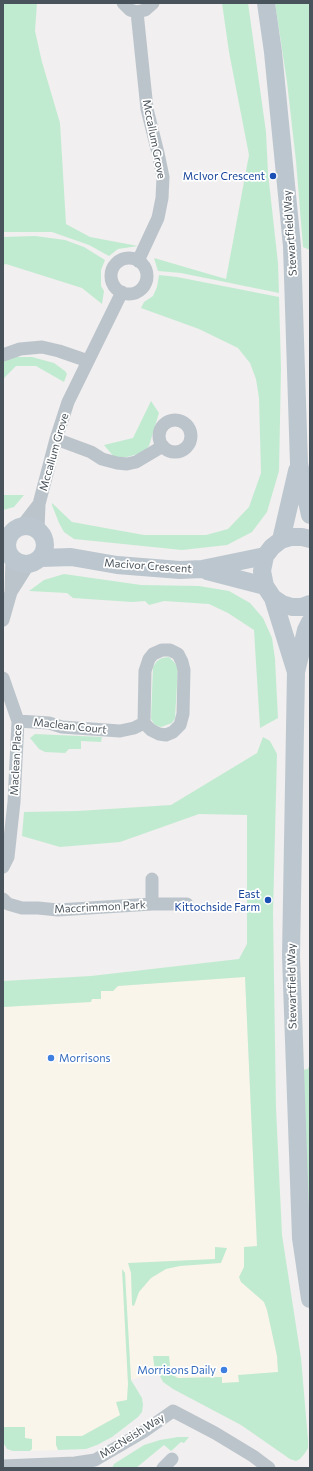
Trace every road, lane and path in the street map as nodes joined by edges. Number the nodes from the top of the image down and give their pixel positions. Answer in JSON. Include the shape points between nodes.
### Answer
{"nodes":[{"id":1,"x":123,"y":3,"type":"edge"},
{"id":2,"x":153,"y":3,"type":"edge"},
{"id":3,"x":266,"y":3,"type":"edge"},
{"id":4,"x":138,"y":12,"type":"junction"},
{"id":5,"x":138,"y":261,"type":"junction"},
{"id":6,"x":122,"y":292,"type":"junction"},
{"id":7,"x":3,"y":355,"type":"edge"},
{"id":8,"x":88,"y":361,"type":"junction"},
{"id":9,"x":56,"y":438,"type":"junction"},
{"id":10,"x":163,"y":446,"type":"dead end"},
{"id":11,"x":299,"y":464,"type":"junction"},
{"id":12,"x":310,"y":515,"type":"edge"},
{"id":13,"x":310,"y":539,"type":"edge"},
{"id":14,"x":281,"y":540,"type":"junction"},
{"id":15,"x":27,"y":541,"type":"edge"},
{"id":16,"x":7,"y":553,"type":"edge"},
{"id":17,"x":265,"y":556,"type":"junction"},
{"id":18,"x":202,"y":569,"type":"junction"},
{"id":19,"x":10,"y":592,"type":"junction"},
{"id":20,"x":269,"y":592,"type":"junction"},
{"id":21,"x":310,"y":604,"type":"edge"},
{"id":22,"x":3,"y":620,"type":"edge"},
{"id":23,"x":310,"y":622,"type":"edge"},
{"id":24,"x":296,"y":672,"type":"junction"},
{"id":25,"x":3,"y":678,"type":"edge"},
{"id":26,"x":18,"y":720,"type":"junction"},
{"id":27,"x":144,"y":724,"type":"junction"},
{"id":28,"x":3,"y":867,"type":"edge"},
{"id":29,"x":152,"y":879,"type":"dead end"},
{"id":30,"x":3,"y":899,"type":"edge"},
{"id":31,"x":152,"y":904,"type":"junction"},
{"id":32,"x":187,"y":904,"type":"dead end"},
{"id":33,"x":310,"y":1299,"type":"edge"},
{"id":34,"x":97,"y":1464,"type":"edge"},
{"id":35,"x":3,"y":1466,"type":"edge"},
{"id":36,"x":269,"y":1468,"type":"edge"}],
"edges":[{"from":1,"to":4,"type":"street","via":[[130,10]]},
{"from":2,"to":4,"type":"street"},
{"from":3,"to":11,"type":"street","name":"Stewartfield Way","via":[[292,246]]},
{"from":4,"to":5,"type":"street","name":"Mccallum Grove","via":[[147,109],[158,153],[162,198],[158,218]]},
{"from":5,"to":6,"type":"street","via":[[146,269],[147,281],[140,291],[134,294]]},
{"from":5,"to":6,"type":"street","via":[[130,258],[122,260],[112,270],[113,283]]},
{"from":6,"to":8,"type":"street","name":"Mccallum Grove"},
{"from":7,"to":8,"type":"street","via":[[20,349],[42,347]]},
{"from":8,"to":9,"type":"street","name":"Mccallum Grove","via":[[68,402]]},
{"from":9,"to":10,"type":"street","via":[[102,459],[127,464],[136,462]]},
{"from":9,"to":15,"type":"street","name":"Mccallum Grove"},
{"from":11,"to":12,"type":"street","name":"Stewartfield Way"},
{"from":11,"to":14,"type":"street","name":"Stewartfield Way"},
{"from":13,"to":14,"type":"street","via":[[302,536]]},
{"from":14,"to":17,"type":"street"},
{"from":15,"to":16,"type":"street","via":[[8,537]]},
{"from":15,"to":16,"type":"street","name":"Macivor Crescent","via":[[18,563]]},
{"from":15,"to":18,"type":"street","name":"Macivor Crescent","via":[[71,557],[117,565],[180,570]]},
{"from":15,"to":19,"type":"street"},
{"from":16,"to":19,"type":"street"},
{"from":17,"to":18,"type":"street","name":"Macivor Crescent"},
{"from":17,"to":20,"type":"street","name":"Stewartfield Way","via":[[262,571]]},
{"from":18,"to":20,"type":"street","name":"Macivor Crescent"},
{"from":19,"to":22,"type":"street"},
{"from":20,"to":21,"type":"street","name":"Macivor Crescent","via":[[282,604],[292,607]]},
{"from":20,"to":24,"type":"street","name":"Stewartfield Way"},
{"from":23,"to":24,"type":"street","name":"Stewartfield Way"},
{"from":24,"to":33,"type":"street","name":"Stewartfield Way","via":[[291,956],[301,1238]]},
{"from":25,"to":26,"type":"street","name":"Maclean Place"},
{"from":26,"to":27,"type":"street","name":"Maclean Court","via":[[62,727],[120,731]]},
{"from":26,"to":28,"type":"street","name":"Maclean Place","via":[[13,810],[8,857]]},
{"from":27,"to":27,"type":"street","via":[[148,659],[162,650],[170,650],[178,654],[184,670],[183,714],[180,725],[174,732],[166,735],[159,734]]},
{"from":29,"to":31,"type":"street","name":"Maccrimmon Park"},
{"from":30,"to":31,"type":"street","name":"Maccrimmon Park","via":[[8,904],[22,908],[58,910]]},
{"from":31,"to":32,"type":"street","name":"Maccrimmon Park"},
{"from":34,"to":35,"type":"street","name":"MacNeish Way"},
{"from":34,"to":36,"type":"street","name":"MacNeish Way","via":[[173,1411],[215,1433]]}]}
